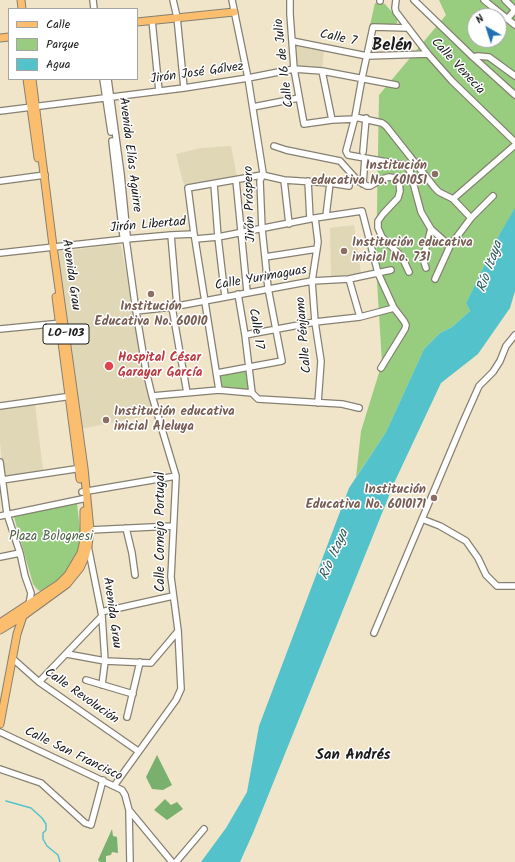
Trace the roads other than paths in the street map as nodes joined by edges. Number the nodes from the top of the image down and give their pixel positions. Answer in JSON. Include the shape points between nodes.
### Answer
{"nodes":[{"id":1,"x":173,"y":0,"type":"edge"},
{"id":2,"x":232,"y":0,"type":"edge"},
{"id":3,"x":290,"y":0,"type":"edge"},
{"id":4,"x":396,"y":0,"type":"edge"},
{"id":5,"x":414,"y":0,"type":"edge"},
{"id":6,"x":484,"y":0,"type":"edge"},
{"id":7,"x":505,"y":0,"type":"edge"},
{"id":8,"x":494,"y":8,"type":"edge"},
{"id":9,"x":515,"y":10,"type":"edge"},
{"id":10,"x":234,"y":12,"type":"junction"},
{"id":11,"x":177,"y":17,"type":"junction"},
{"id":12,"x":507,"y":19,"type":"joint"},
{"id":13,"x":152,"y":20,"type":"junction"},
{"id":14,"x":138,"y":22,"type":"edge"},
{"id":15,"x":515,"y":25,"type":"edge"},
{"id":16,"x":408,"y":28,"type":"junction"},
{"id":17,"x":292,"y":41,"type":"junction"},
{"id":18,"x":428,"y":54,"type":"junction"},
{"id":19,"x":367,"y":56,"type":"junction"},
{"id":20,"x":473,"y":57,"type":"junction"},
{"id":21,"x":294,"y":69,"type":"junction"},
{"id":22,"x":322,"y":71,"type":"junction"},
{"id":23,"x":515,"y":76,"type":"edge"},
{"id":24,"x":248,"y":78,"type":"junction"},
{"id":25,"x":362,"y":78,"type":"junction"},
{"id":26,"x":27,"y":80,"type":"edge"},
{"id":27,"x":32,"y":80,"type":"edge"},
{"id":28,"x":103,"y":80,"type":"edge"},
{"id":29,"x":108,"y":80,"type":"edge"},
{"id":30,"x":396,"y":85,"type":"dead end"},
{"id":31,"x":184,"y":88,"type":"junction"},
{"id":32,"x":159,"y":91,"type":"junction"},
{"id":33,"x":515,"y":95,"type":"edge"},
{"id":34,"x":108,"y":98,"type":"junction"},
{"id":35,"x":299,"y":98,"type":"junction"},
{"id":36,"x":34,"y":106,"type":"junction"},
{"id":37,"x":253,"y":107,"type":"junction"},
{"id":38,"x":0,"y":111,"type":"edge"},
{"id":39,"x":355,"y":118,"type":"junction"},
{"id":40,"x":366,"y":118,"type":"junction"},
{"id":41,"x":332,"y":120,"type":"junction"},
{"id":42,"x":515,"y":144,"type":"edge"},
{"id":43,"x":274,"y":146,"type":"dead end"},
{"id":44,"x":363,"y":152,"type":"dead end"},
{"id":45,"x":365,"y":158,"type":"junction"},
{"id":46,"x":262,"y":175,"type":"junction"},
{"id":47,"x":43,"y":176,"type":"junction"},
{"id":48,"x":236,"y":180,"type":"junction"},
{"id":49,"x":284,"y":180,"type":"junction"},
{"id":50,"x":0,"y":181,"type":"edge"},
{"id":51,"x":308,"y":181,"type":"junction"},
{"id":52,"x":330,"y":183,"type":"junction"},
{"id":53,"x":214,"y":184,"type":"junction"},
{"id":54,"x":363,"y":184,"type":"junction"},
{"id":55,"x":350,"y":186,"type":"dead end"},
{"id":56,"x":493,"y":196,"type":"dead end"},
{"id":57,"x":453,"y":199,"type":"junction"},
{"id":58,"x":326,"y":216,"type":"junction"},
{"id":59,"x":313,"y":218,"type":"junction"},
{"id":60,"x":471,"y":218,"type":"junction"},
{"id":61,"x":289,"y":224,"type":"junction"},
{"id":62,"x":262,"y":229,"type":"junction"},
{"id":63,"x":430,"y":229,"type":"junction"},
{"id":64,"x":241,"y":233,"type":"junction"},
{"id":65,"x":171,"y":235,"type":"junction"},
{"id":66,"x":194,"y":237,"type":"junction"},
{"id":67,"x":218,"y":237,"type":"junction"},
{"id":68,"x":126,"y":239,"type":"junction"},
{"id":69,"x":450,"y":246,"type":"junction"},
{"id":70,"x":51,"y":247,"type":"junction"},
{"id":71,"x":317,"y":248,"type":"junction"},
{"id":72,"x":0,"y":253,"type":"edge"},
{"id":73,"x":264,"y":257,"type":"junction"},
{"id":74,"x":426,"y":268,"type":"dead end"},
{"id":75,"x":391,"y":270,"type":"dead end"},
{"id":76,"x":409,"y":272,"type":"dead end"},
{"id":77,"x":378,"y":273,"type":"junction"},
{"id":78,"x":349,"y":279,"type":"junction"},
{"id":79,"x":435,"y":279,"type":"dead end"},
{"id":80,"x":312,"y":281,"type":"junction"},
{"id":81,"x":268,"y":288,"type":"junction"},
{"id":82,"x":247,"y":292,"type":"junction"},
{"id":83,"x":238,"y":294,"type":"junction"},
{"id":84,"x":225,"y":297,"type":"junction"},
{"id":85,"x":204,"y":301,"type":"junction"},
{"id":86,"x":174,"y":307,"type":"junction"},
{"id":87,"x":394,"y":308,"type":"junction"},
{"id":88,"x":136,"y":311,"type":"junction"},
{"id":89,"x":360,"y":317,"type":"junction"},
{"id":90,"x":315,"y":322,"type":"junction"},
{"id":91,"x":62,"y":323,"type":"junction"},
{"id":92,"x":0,"y":329,"type":"edge"},
{"id":93,"x":275,"y":329,"type":"junction"},
{"id":94,"x":245,"y":335,"type":"junction"},
{"id":95,"x":515,"y":335,"type":"edge"},
{"id":96,"x":249,"y":367,"type":"junction"},
{"id":97,"x":381,"y":368,"type":"dead end"},
{"id":98,"x":216,"y":373,"type":"junction"},
{"id":99,"x":218,"y":390,"type":"junction"},
{"id":100,"x":187,"y":393,"type":"junction"},
{"id":101,"x":252,"y":393,"type":"junction"},
{"id":102,"x":72,"y":396,"type":"junction"},
{"id":103,"x":152,"y":396,"type":"junction"},
{"id":104,"x":318,"y":403,"type":"junction"},
{"id":105,"x":0,"y":406,"type":"edge"},
{"id":106,"x":359,"y":408,"type":"dead end"},
{"id":107,"x":0,"y":462,"type":"edge"},
{"id":108,"x":81,"y":468,"type":"junction"},
{"id":109,"x":176,"y":476,"type":"junction"},
{"id":110,"x":2,"y":480,"type":"junction"},
{"id":111,"x":84,"y":495,"type":"junction"},
{"id":112,"x":7,"y":514,"type":"junction"},
{"id":113,"x":0,"y":516,"type":"edge"},
{"id":114,"x":422,"y":520,"type":"junction"},
{"id":115,"x":174,"y":526,"type":"junction"},
{"id":116,"x":126,"y":528,"type":"junction"},
{"id":117,"x":90,"y":530,"type":"junction"},
{"id":118,"x":88,"y":546,"type":"junction"},
{"id":119,"x":20,"y":553,"type":"junction"},
{"id":120,"x":0,"y":557,"type":"edge"},
{"id":121,"x":135,"y":575,"type":"dead end"},
{"id":122,"x":515,"y":586,"type":"edge"},
{"id":123,"x":173,"y":596,"type":"junction"},
{"id":124,"x":29,"y":604,"type":"junction"},
{"id":125,"x":102,"y":614,"type":"junction"},
{"id":126,"x":23,"y":616,"type":"junction"},
{"id":127,"x":2,"y":626,"type":"edge"},
{"id":128,"x":178,"y":630,"type":"junction"},
{"id":129,"x":374,"y":633,"type":"dead end"},
{"id":130,"x":17,"y":634,"type":"junction"},
{"id":131,"x":67,"y":654,"type":"junction"},
{"id":132,"x":12,"y":658,"type":"junction"},
{"id":133,"x":105,"y":661,"type":"junction"},
{"id":134,"x":140,"y":662,"type":"junction"},
{"id":135,"x":86,"y":680,"type":"dead end"},
{"id":136,"x":39,"y":682,"type":"junction"},
{"id":137,"x":102,"y":685,"type":"junction"},
{"id":138,"x":133,"y":694,"type":"junction"},
{"id":139,"x":127,"y":717,"type":"dead end"},
{"id":140,"x":0,"y":724,"type":"edge"},
{"id":141,"x":0,"y":732,"type":"edge"},
{"id":142,"x":138,"y":751,"type":"junction"},
{"id":143,"x":0,"y":769,"type":"edge"},
{"id":144,"x":103,"y":780,"type":"junction"},
{"id":145,"x":114,"y":786,"type":"junction"},
{"id":146,"x":129,"y":810,"type":"junction"},
{"id":147,"x":204,"y":829,"type":"dead end"},
{"id":148,"x":130,"y":862,"type":"edge"},
{"id":149,"x":172,"y":862,"type":"edge"},
{"id":150,"x":176,"y":862,"type":"edge"}],
"edges":[{"from":1,"to":11,"type":"street"},
{"from":2,"to":10,"type":"street","name":"Jirón Próspero"},
{"from":3,"to":17,"type":"street","name":"Calle 16 de Julio"},
{"from":4,"to":16,"type":"street","name":"Calle Venecia","via":[[396,12]]},
{"from":5,"to":20,"type":"street"},
{"from":6,"to":8,"type":"street"},
{"from":7,"to":9,"type":"street"},
{"from":9,"to":12,"type":"street"},
{"from":10,"to":11,"type":"main road"},
{"from":10,"to":24,"type":"street","name":"Jirón Próspero"},
{"from":11,"to":13,"type":"main road"},
{"from":11,"to":31,"type":"street"},
{"from":12,"to":15,"type":"street"},
{"from":13,"to":14,"type":"main road"},
{"from":13,"to":32,"type":"street"},
{"from":16,"to":18,"type":"street","name":"Calle Venecia"},
{"from":16,"to":19,"type":"street","via":[[372,28]]},
{"from":17,"to":19,"type":"street","name":"Calle 7"},
{"from":17,"to":21,"type":"street","name":"Calle 16 de Julio"},
{"from":18,"to":19,"type":"street","name":"Calle 7"},
{"from":18,"to":42,"type":"street","name":"Calle Venecia"},
{"from":19,"to":25,"type":"street"},
{"from":20,"to":23,"type":"street","via":[[489,57]]},
{"from":20,"to":33,"type":"street"},
{"from":21,"to":22,"type":"street","name":"Jirón José Gálvez"},
{"from":21,"to":24,"type":"street","name":"Jirón José Gálvez"},
{"from":21,"to":35,"type":"street","name":"Calle 16 de Julio"},
{"from":22,"to":25,"type":"street","name":"Jirón José Gálvez"},
{"from":22,"to":41,"type":"street"},
{"from":24,"to":31,"type":"street","name":"Jirón José Gálvez"},
{"from":24,"to":37,"type":"street","name":"Jirón Próspero"},
{"from":25,"to":30,"type":"street","name":"Jirón José Gálvez"},
{"from":25,"to":39,"type":"street"},
{"from":26,"to":36,"type":"main road","name":"Avenida Grau","number":"LO-103"},
{"from":27,"to":36,"type":"main road","name":"Avenida Grau","number":"LO-103"},
{"from":28,"to":34,"type":"street","name":"Avenida Elías Aguirre"},
{"from":29,"to":34,"type":"street","name":"Avenida Elías Aguirre"},
{"from":31,"to":32,"type":"street","name":"Jirón José Gálvez"},
{"from":32,"to":34,"type":"street","name":"Jirón José Gálvez"},
{"from":34,"to":36,"type":"street","name":"Jirón José Gálvez"},
{"from":34,"to":68,"type":"street","name":"Avenida Elías Aguirre","via":[[123,236]]},
{"from":35,"to":37,"type":"street"},
{"from":35,"to":41,"type":"street","name":"Calle 16 de Julio","via":[[304,124]]},
{"from":36,"to":38,"type":"street","name":"Jirón José Gálvez"},
{"from":36,"to":47,"type":"main road","name":"Avenida Grau","number":"LO-103"},
{"from":37,"to":46,"type":"street","name":"Jirón Próspero"},
{"from":39,"to":40,"type":"street"},
{"from":39,"to":41,"type":"street"},
{"from":39,"to":45,"type":"street","via":[[346,154]]},
{"from":40,"to":44,"type":"street"},
{"from":40,"to":57,"type":"street","via":[[386,126],[435,188]]},
{"from":42,"to":57,"type":"street"},
{"from":43,"to":54,"type":"street","via":[[340,161]]},
{"from":45,"to":54,"type":"street"},
{"from":45,"to":63,"type":"street","via":[[407,167],[421,212]]},
{"from":46,"to":48,"type":"street"},
{"from":46,"to":49,"type":"street"},
{"from":46,"to":62,"type":"street","name":"Jirón Próspero"},
{"from":47,"to":50,"type":"street"},
{"from":47,"to":70,"type":"main road","name":"Avenida Grau","number":"LO-103"},
{"from":48,"to":53,"type":"street"},
{"from":48,"to":64,"type":"street"},
{"from":49,"to":51,"type":"street"},
{"from":49,"to":61,"type":"street"},
{"from":51,"to":52,"type":"street"},
{"from":51,"to":59,"type":"street","name":"Calle Pénjamo"},
{"from":52,"to":55,"type":"street"},
{"from":52,"to":58,"type":"street"},
{"from":53,"to":66,"type":"street","via":[[188,188]]},
{"from":53,"to":67,"type":"street"},
{"from":54,"to":76,"type":"street","via":[[370,186],[389,177],[396,178],[399,182],[398,198],[383,214],[378,222],[378,228],[382,237],[402,257]]},
{"from":56,"to":60,"type":"street"},
{"from":57,"to":60,"type":"street"},
{"from":58,"to":59,"type":"street","name":"Jirón Libertad"},
{"from":58,"to":77,"type":"street","name":"Jirón Libertad","via":[[362,210]]},
{"from":59,"to":61,"type":"street","name":"Jirón Libertad"},
{"from":59,"to":71,"type":"street","name":"Calle Pénjamo"},
{"from":60,"to":69,"type":"street"},
{"from":61,"to":62,"type":"street","name":"Jirón Libertad"},
{"from":62,"to":64,"type":"street","name":"Jirón Libertad"},
{"from":62,"to":73,"type":"street","name":"Jirón Próspero"},
{"from":63,"to":69,"type":"street"},
{"from":63,"to":74,"type":"street","via":[[425,251]]},
{"from":64,"to":67,"type":"street","name":"Jirón Libertad"},
{"from":64,"to":82,"type":"street"},
{"from":65,"to":66,"type":"street","name":"Jirón Libertad"},
{"from":65,"to":68,"type":"street","name":"Jirón Libertad"},
{"from":65,"to":86,"type":"street"},
{"from":66,"to":67,"type":"street","name":"Jirón Libertad"},
{"from":66,"to":85,"type":"street"},
{"from":67,"to":84,"type":"street"},
{"from":68,"to":70,"type":"street","name":"Jirón Libertad"},
{"from":68,"to":88,"type":"street","name":"Calle Cornejo Portugal"},
{"from":69,"to":79,"type":"street"},
{"from":70,"to":72,"type":"street","name":"Jirón Libertad"},
{"from":70,"to":91,"type":"main road","name":"Avenida Grau","number":"LO-103"},
{"from":71,"to":73,"type":"street"},
{"from":71,"to":80,"type":"street","name":"Calle Pénjamo"},
{"from":73,"to":81,"type":"street","name":"Jirón Próspero"},
{"from":75,"to":77,"type":"street","name":"Calle Yurimaguas"},
{"from":77,"to":78,"type":"street","name":"Calle Yurimaguas"},
{"from":77,"to":87,"type":"street"},
{"from":78,"to":80,"type":"street","name":"Calle Yurimaguas"},
{"from":78,"to":89,"type":"street"},
{"from":80,"to":81,"type":"street","name":"Calle Yurimaguas"},
{"from":80,"to":90,"type":"street","name":"Calle Pénjamo"},
{"from":81,"to":82,"type":"street","name":"Calle Yurimaguas"},
{"from":81,"to":93,"type":"street","name":"Jirón Próspero"},
{"from":82,"to":83,"type":"street","name":"Calle Yurimaguas"},
{"from":83,"to":84,"type":"street","name":"Calle Yurimaguas"},
{"from":83,"to":94,"type":"street","name":"Calle 17"},
{"from":84,"to":85,"type":"street","name":"Calle Yurimaguas"},
{"from":85,"to":86,"type":"street","name":"Calle Yurimaguas"},
{"from":85,"to":98,"type":"street"},
{"from":86,"to":88,"type":"street","name":"Calle Yurimaguas"},
{"from":86,"to":100,"type":"street"},
{"from":87,"to":89,"type":"street"},
{"from":87,"to":97,"type":"street","via":[[406,325]]},
{"from":88,"to":103,"type":"street","name":"Calle Cornejo Portugal"},
{"from":89,"to":90,"type":"street"},
{"from":90,"to":93,"type":"street"},
{"from":90,"to":104,"type":"street","name":"Calle Pénjamo","via":[[321,361]]},
{"from":91,"to":92,"type":"street"},
{"from":91,"to":102,"type":"main road","name":"Avenida Grau","number":"LO-103"},
{"from":93,"to":94,"type":"street"},
{"from":93,"to":96,"type":"street","name":"Jirón Próspero","via":[[282,361]]},
{"from":94,"to":96,"type":"street","name":"Calle 17"},
{"from":95,"to":114,"type":"street","via":[[506,346],[500,361],[479,386]]},
{"from":96,"to":98,"type":"street"},
{"from":96,"to":101,"type":"street","name":"Calle 17"},
{"from":98,"to":99,"type":"street"},
{"from":99,"to":100,"type":"street"},
{"from":99,"to":101,"type":"street"},
{"from":100,"to":103,"type":"street"},
{"from":101,"to":104,"type":"street","via":[[258,399]]},
{"from":102,"to":105,"type":"street"},
{"from":102,"to":108,"type":"main road","name":"Avenida Grau","number":"LO-103"},
{"from":103,"to":109,"type":"street","name":"Calle Cornejo Portugal"},
{"from":104,"to":106,"type":"street"},
{"from":107,"to":110,"type":"street"},
{"from":108,"to":110,"type":"street"},
{"from":108,"to":111,"type":"main road","name":"Avenida Grau","number":"LO-103"},
{"from":109,"to":111,"type":"street"},
{"from":109,"to":115,"type":"street","name":"Calle Cornejo Portugal"},
{"from":110,"to":112,"type":"street"},
{"from":111,"to":112,"type":"street"},
{"from":111,"to":117,"type":"main road","name":"Avenida Grau","number":"LO-103"},
{"from":111,"to":124,"type":"main road","number":"LO-103","via":[[84,540],[81,553],[68,575],[59,584]]},
{"from":112,"to":113,"type":"street"},
{"from":112,"to":119,"type":"street"},
{"from":114,"to":122,"type":"street","via":[[440,526],[466,541],[486,575],[497,586]]},
{"from":114,"to":129,"type":"street"},
{"from":115,"to":116,"type":"street"},
{"from":115,"to":123,"type":"street","name":"Calle Cornejo Portugal","via":[[170,565]]},
{"from":116,"to":117,"type":"street"},
{"from":116,"to":121,"type":"street"},
{"from":117,"to":118,"type":"main road","name":"Avenida Grau","number":"LO-103"},
{"from":118,"to":125,"type":"street","name":"Avenida Grau"},
{"from":118,"to":126,"type":"main road","name":"Avenida Grau","number":"LO-103","via":[[80,568],[67,584]]},
{"from":119,"to":120,"type":"street"},
{"from":119,"to":124,"type":"street","via":[[31,593]]},
{"from":123,"to":125,"type":"street"},
{"from":123,"to":128,"type":"street","name":"Calle Cornejo Portugal"},
{"from":124,"to":126,"type":"street"},
{"from":124,"to":127,"type":"main road","number":"LO-103"},
{"from":125,"to":131,"type":"street"},
{"from":125,"to":133,"type":"street","name":"Avenida Grau"},
{"from":126,"to":127,"type":"main road","number":"LO-103"},
{"from":126,"to":130,"type":"main road"},
{"from":127,"to":130,"type":"main road","via":[[13,626]]},
{"from":128,"to":134,"type":"street","via":[[151,663]]},
{"from":128,"to":142,"type":"street","name":"Calle Cornejo Portugal","via":[[181,689]]},
{"from":130,"to":132,"type":"main road"},
{"from":131,"to":133,"type":"street"},
{"from":131,"to":136,"type":"street"},
{"from":132,"to":136,"type":"street","name":"Calle Revolución"},
{"from":132,"to":140,"type":"main road"},
{"from":133,"to":134,"type":"street"},
{"from":133,"to":137,"type":"street","name":"Avenida Grau"},
{"from":134,"to":138,"type":"street"},
{"from":135,"to":137,"type":"street"},
{"from":136,"to":142,"type":"street","name":"Calle Revolución"},
{"from":137,"to":138,"type":"street"},
{"from":138,"to":139,"type":"street"},
{"from":141,"to":144,"type":"street","name":"Calle San Francisco"},
{"from":142,"to":145,"type":"street","name":"Calle Cornejo Portugal"},
{"from":143,"to":144,"type":"street","via":[[41,783],[85,823],[91,825]]},
{"from":144,"to":145,"type":"street","name":"Calle San Francisco"},
{"from":145,"to":146,"type":"street","name":"Calle San Francisco","via":[[122,790]]},
{"from":146,"to":148,"type":"street"},
{"from":146,"to":149,"type":"street","name":"Calle San Francisco"},
{"from":147,"to":150,"type":"street"}]}
